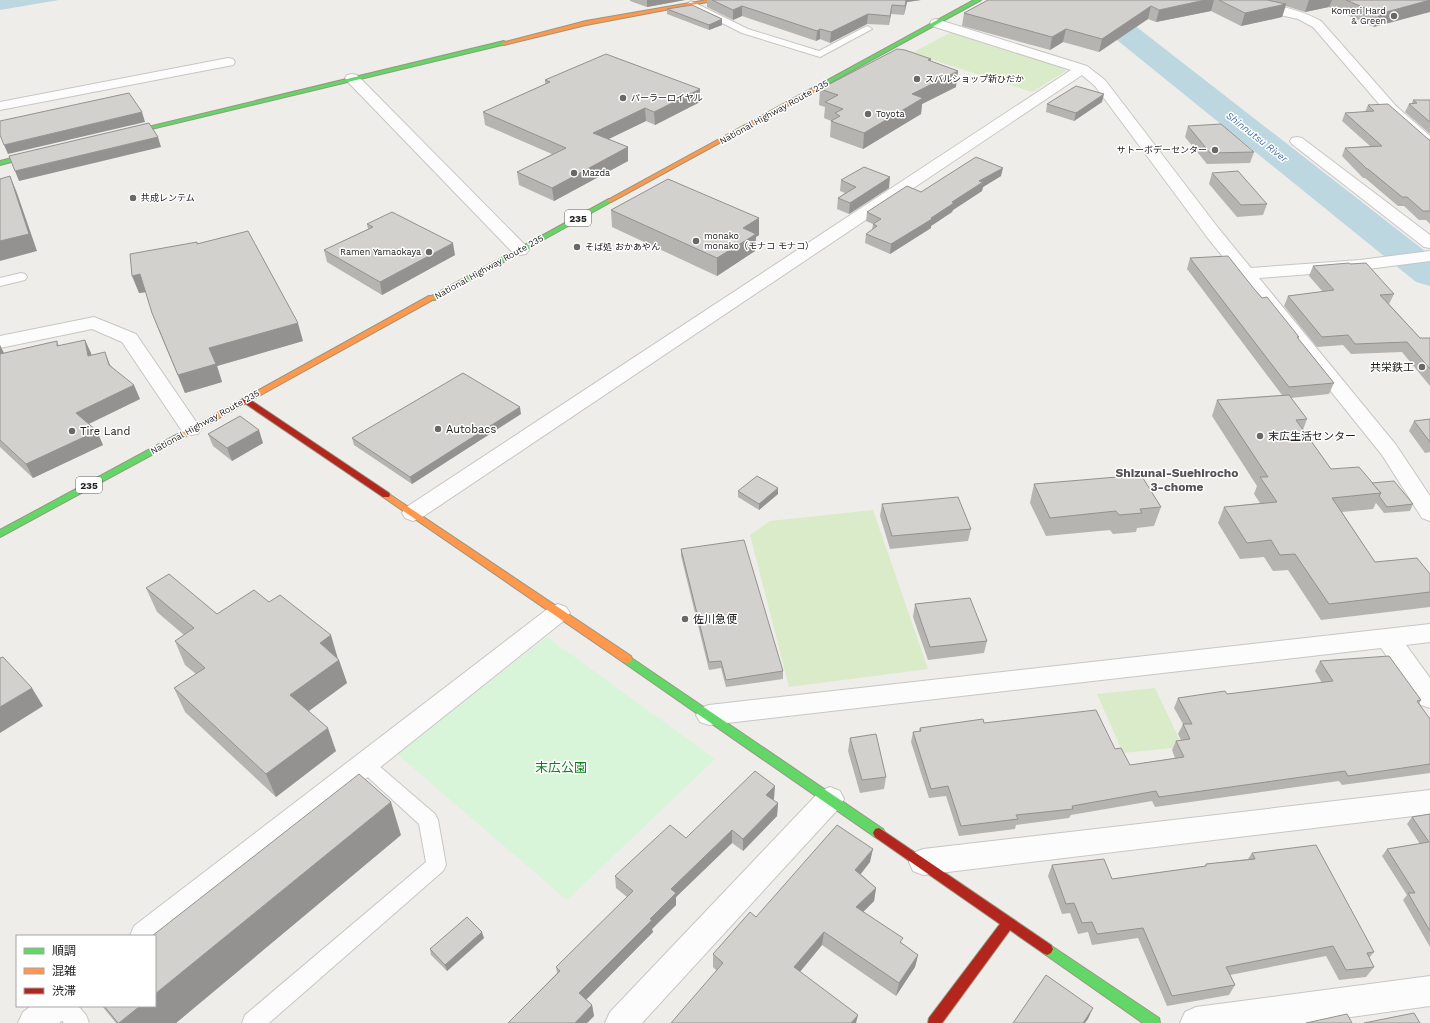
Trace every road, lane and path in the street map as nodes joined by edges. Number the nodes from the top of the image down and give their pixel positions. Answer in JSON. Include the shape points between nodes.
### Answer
{"nodes":[{"id":1,"x":715,"y":0,"type":"edge"},
{"id":2,"x":978,"y":0,"type":"edge"},
{"id":3,"x":1230,"y":0,"type":"edge"},
{"id":4,"x":691,"y":4,"type":"junction"},
{"id":5,"x":936,"y":23,"type":"junction"},
{"id":6,"x":868,"y":29,"type":"dead end"},
{"id":7,"x":228,"y":62,"type":"dead end"},
{"id":8,"x":1082,"y":69,"type":"junction"},
{"id":9,"x":352,"y":78,"type":"junction"},
{"id":10,"x":0,"y":106,"type":"edge"},
{"id":11,"x":115,"y":135,"type":"edge"},
{"id":12,"x":1297,"y":141,"type":"dead end"},
{"id":13,"x":1430,"y":144,"type":"edge"},
{"id":14,"x":46,"y":152,"type":"edge"},
{"id":15,"x":0,"y":163,"type":"edge"},
{"id":16,"x":520,"y":250,"type":"junction"},
{"id":17,"x":1430,"y":252,"type":"edge"},
{"id":18,"x":1247,"y":274,"type":"junction"},
{"id":19,"x":21,"y":277,"type":"dead end"},
{"id":20,"x":0,"y":282,"type":"edge"},
{"id":21,"x":0,"y":342,"type":"edge"},
{"id":22,"x":246,"y":400,"type":"junction"},
{"id":23,"x":191,"y":430,"type":"junction"},
{"id":24,"x":413,"y":513,"type":"junction"},
{"id":25,"x":1430,"y":513,"type":"edge"},
{"id":26,"x":0,"y":534,"type":"edge"},
{"id":27,"x":558,"y":614,"type":"junction"},
{"id":28,"x":1430,"y":632,"type":"edge"},
{"id":29,"x":1387,"y":637,"type":"junction"},
{"id":30,"x":1430,"y":698,"type":"edge"},
{"id":31,"x":709,"y":715,"type":"junction"},
{"id":32,"x":365,"y":764,"type":"junction"},
{"id":33,"x":830,"y":799,"type":"junction"},
{"id":34,"x":1430,"y":802,"type":"edge"},
{"id":35,"x":923,"y":862,"type":"junction"},
{"id":36,"x":1008,"y":923,"type":"junction"},
{"id":37,"x":146,"y":935,"type":"edge"},
{"id":38,"x":1430,"y":991,"type":"edge"},
{"id":39,"x":55,"y":1007,"type":"edge"},
{"id":40,"x":65,"y":1007,"type":"edge"},
{"id":41,"x":34,"y":1023,"type":"edge"},
{"id":42,"x":78,"y":1023,"type":"edge"},
{"id":43,"x":253,"y":1023,"type":"edge"},
{"id":44,"x":621,"y":1023,"type":"edge"},
{"id":45,"x":934,"y":1023,"type":"edge"},
{"id":46,"x":1154,"y":1023,"type":"edge"},
{"id":47,"x":1196,"y":1023,"type":"edge"}],
"edges":[{"from":1,"to":4,"type":"main road"},
{"from":2,"to":5,"type":"main road","name":"National Highway Route 235","number":"235"},
{"from":3,"to":13,"type":"street","via":[[1302,16],[1317,24],[1391,109]]},
{"from":4,"to":6,"type":"lane","via":[[746,31],[820,54]]},
{"from":4,"to":9,"type":"main road","via":[[592,22]]},
{"from":5,"to":8,"type":"street"},
{"from":5,"to":16,"type":"main road","name":"National Highway Route 235","number":"235"},
{"from":7,"to":10,"type":"street"},
{"from":8,"to":18,"type":"street","via":[[1100,83]]},
{"from":8,"to":24,"type":"street"},
{"from":9,"to":11,"type":"main road"},
{"from":9,"to":16,"type":"street"},
{"from":12,"to":17,"type":"street"},
{"from":14,"to":15,"type":"main road"},
{"from":16,"to":22,"type":"main road","name":"National Highway Route 235","number":"235"},
{"from":17,"to":18,"type":"street","via":[[1394,261]]},
{"from":18,"to":25,"type":"street","via":[[1389,450]]},
{"from":19,"to":20,"type":"lane"},
{"from":21,"to":23,"type":"street","via":[[94,324],[129,338]]},
{"from":22,"to":23,"type":"main road","name":"National Highway Route 235","number":"235"},
{"from":22,"to":24,"type":"main road"},
{"from":23,"to":26,"type":"main road","name":"National Highway Route 235","number":"235"},
{"from":24,"to":27,"type":"main road"},
{"from":27,"to":31,"type":"main road"},
{"from":27,"to":32,"type":"street"},
{"from":28,"to":29,"type":"street"},
{"from":29,"to":30,"type":"street"},
{"from":29,"to":31,"type":"street"},
{"from":31,"to":33,"type":"main road"},
{"from":32,"to":37,"type":"street"},
{"from":32,"to":43,"type":"lane","via":[[428,820],[436,865]]},
{"from":33,"to":35,"type":"main road"},
{"from":33,"to":44,"type":"street"},
{"from":34,"to":35,"type":"street"},
{"from":35,"to":36,"type":"main road"},
{"from":36,"to":45,"type":"main road"},
{"from":36,"to":46,"type":"main road"},
{"from":38,"to":47,"type":"street"},
{"from":39,"to":41,"type":"street"},
{"from":40,"to":42,"type":"lane"}]}
